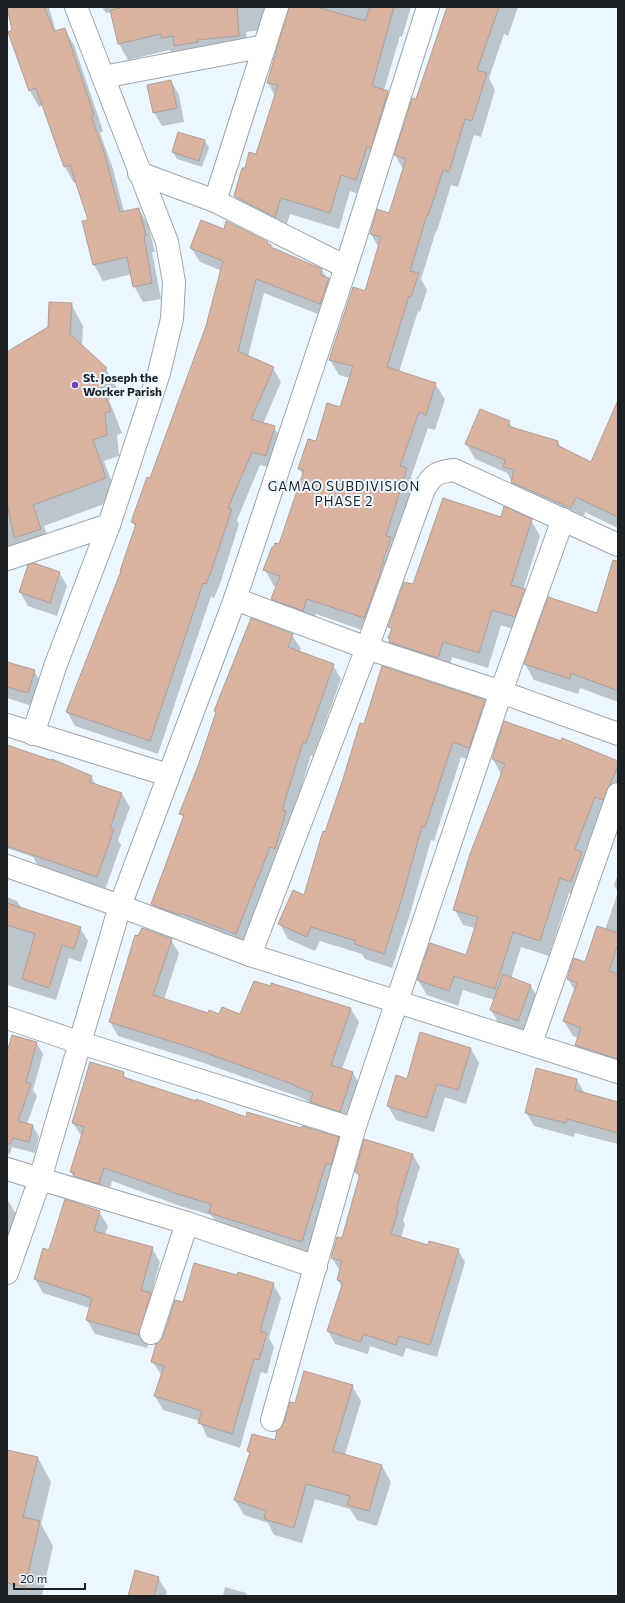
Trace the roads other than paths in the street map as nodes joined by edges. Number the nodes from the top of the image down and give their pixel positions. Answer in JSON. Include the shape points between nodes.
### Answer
{"nodes":[{"id":1,"x":76,"y":7,"type":"edge"},
{"id":2,"x":277,"y":7,"type":"edge"},
{"id":3,"x":428,"y":7,"type":"edge"},
{"id":4,"x":265,"y":46,"type":"junction"},
{"id":5,"x":103,"y":77,"type":"junction"},
{"id":6,"x":139,"y":173,"type":"junction"},
{"id":7,"x":215,"y":201,"type":"junction"},
{"id":8,"x":346,"y":267,"type":"junction"},
{"id":9,"x":563,"y":518,"type":"junction"},
{"id":10,"x":109,"y":525,"type":"junction"},
{"id":11,"x":618,"y":545,"type":"edge"},
{"id":12,"x":7,"y":559,"type":"edge"},
{"id":13,"x":235,"y":599,"type":"junction"},
{"id":14,"x":367,"y":648,"type":"junction"},
{"id":15,"x":500,"y":692,"type":"junction"},
{"id":16,"x":7,"y":725,"type":"edge"},
{"id":17,"x":33,"y":734,"type":"junction"},
{"id":18,"x":618,"y":734,"type":"edge"},
{"id":19,"x":168,"y":775,"type":"junction"},
{"id":20,"x":618,"y":794,"type":"edge"},
{"id":21,"x":7,"y":866,"type":"edge"},
{"id":22,"x":120,"y":906,"type":"junction"},
{"id":23,"x":250,"y":955,"type":"junction"},
{"id":24,"x":396,"y":1001,"type":"junction"},
{"id":25,"x":7,"y":1018,"type":"edge"},
{"id":26,"x":81,"y":1043,"type":"junction"},
{"id":27,"x":531,"y":1043,"type":"junction"},
{"id":28,"x":618,"y":1072,"type":"edge"},
{"id":29,"x":354,"y":1129,"type":"junction"},
{"id":30,"x":7,"y":1169,"type":"edge"},
{"id":31,"x":40,"y":1179,"type":"junction"},
{"id":32,"x":187,"y":1222,"type":"junction"},
{"id":33,"x":316,"y":1266,"type":"junction"},
{"id":34,"x":7,"y":1272,"type":"edge"},
{"id":35,"x":151,"y":1333,"type":"dead end"},
{"id":36,"x":272,"y":1420,"type":"dead end"}],
"edges":[{"from":1,"to":5,"type":"street"},
{"from":2,"to":4,"type":"street"},
{"from":3,"to":8,"type":"street"},
{"from":4,"to":5,"type":"street"},
{"from":4,"to":7,"type":"street"},
{"from":5,"to":6,"type":"street"},
{"from":6,"to":7,"type":"street"},
{"from":6,"to":10,"type":"street","via":[[167,242],[174,282],[172,319],[159,373]]},
{"from":7,"to":8,"type":"street"},
{"from":8,"to":13,"type":"street"},
{"from":9,"to":11,"type":"street"},
{"from":9,"to":14,"type":"street","via":[[454,470],[441,472],[431,478],[424,489]]},
{"from":9,"to":15,"type":"street"},
{"from":10,"to":12,"type":"street"},
{"from":10,"to":17,"type":"street","via":[[56,664]]},
{"from":13,"to":14,"type":"street"},
{"from":13,"to":19,"type":"street"},
{"from":14,"to":15,"type":"street"},
{"from":14,"to":23,"type":"street"},
{"from":15,"to":18,"type":"street"},
{"from":15,"to":24,"type":"street"},
{"from":16,"to":17,"type":"street"},
{"from":17,"to":19,"type":"street"},
{"from":19,"to":22,"type":"street"},
{"from":20,"to":27,"type":"street"},
{"from":21,"to":22,"type":"street"},
{"from":22,"to":23,"type":"street"},
{"from":22,"to":26,"type":"street"},
{"from":23,"to":24,"type":"street"},
{"from":24,"to":27,"type":"street"},
{"from":24,"to":29,"type":"street"},
{"from":25,"to":26,"type":"street"},
{"from":26,"to":29,"type":"street"},
{"from":26,"to":31,"type":"street"},
{"from":27,"to":28,"type":"street"},
{"from":29,"to":33,"type":"street"},
{"from":30,"to":31,"type":"street"},
{"from":31,"to":32,"type":"street"},
{"from":31,"to":34,"type":"street"},
{"from":32,"to":33,"type":"street"},
{"from":32,"to":35,"type":"street"},
{"from":33,"to":36,"type":"street"}]}
